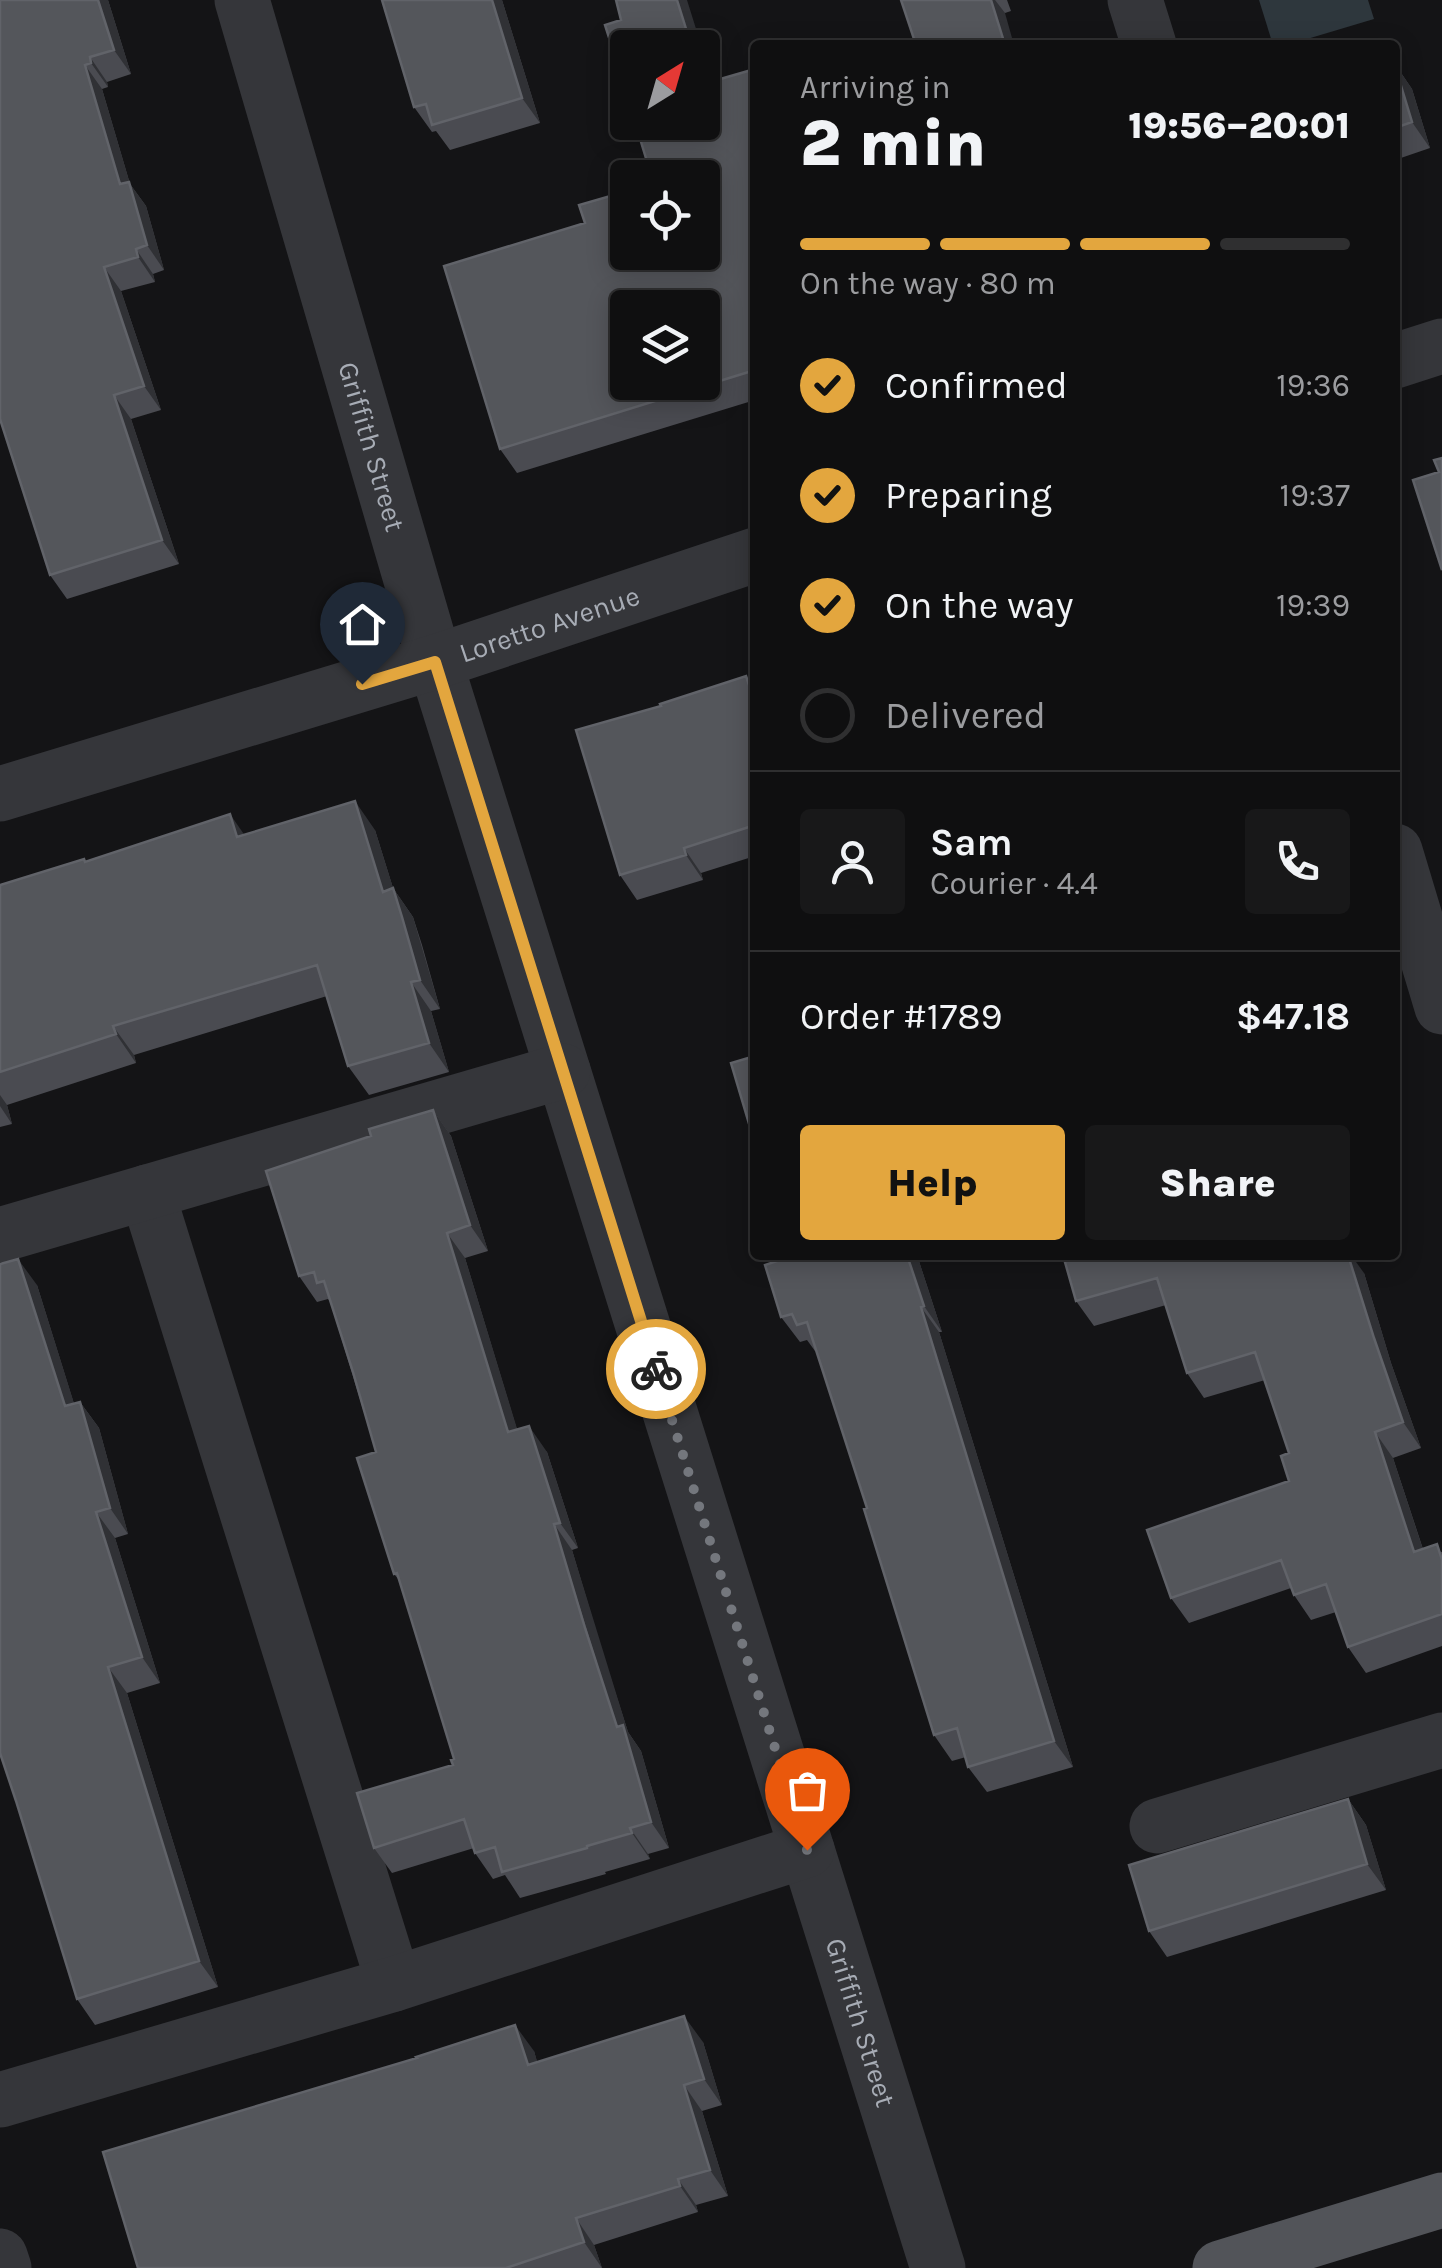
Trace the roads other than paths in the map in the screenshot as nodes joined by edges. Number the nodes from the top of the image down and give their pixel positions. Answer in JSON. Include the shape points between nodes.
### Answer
{"nodes":[{"id":1,"x":242,"y":0,"type":"edge"},
{"id":2,"x":1135,"y":0,"type":"edge"},
{"id":3,"x":1147,"y":40,"type":"edge"},
{"id":4,"x":1442,"y":346,"type":"edge"},
{"id":5,"x":1400,"y":359,"type":"edge"},
{"id":6,"x":750,"y":558,"type":"edge"},
{"id":7,"x":435,"y":662,"type":"junction"},
{"id":8,"x":0,"y":794,"type":"edge"},
{"id":9,"x":1400,"y":868,"type":"edge"},
{"id":10,"x":1442,"y":1007,"type":"edge"},
{"id":11,"x":563,"y":1071,"type":"junction"},
{"id":12,"x":147,"y":1192,"type":"junction"},
{"id":13,"x":0,"y":1235,"type":"edge"},
{"id":14,"x":1442,"y":1740,"type":"edge"},
{"id":15,"x":1157,"y":1826,"type":"dead end"},
{"id":16,"x":807,"y":1850,"type":"junction"},
{"id":17,"x":394,"y":1984,"type":"junction"},
{"id":18,"x":0,"y":2100,"type":"edge"},
{"id":19,"x":1442,"y":2200,"type":"edge"},
{"id":20,"x":0,"y":2256,"type":"edge"},
{"id":21,"x":1248,"y":2264,"type":"edge"},
{"id":22,"x":4,"y":2268,"type":"edge"},
{"id":23,"x":938,"y":2268,"type":"edge"}],
"edges":[{"from":1,"to":7,"type":"street","name":"Griffith Street"},
{"from":2,"to":3,"type":"street"},
{"from":4,"to":5,"type":"street"},
{"from":6,"to":7,"type":"street","name":"Loretto Avenue"},
{"from":7,"to":8,"type":"street","name":"Loretto Avenue"},
{"from":7,"to":11,"type":"street","name":"Griffith Street"},
{"from":9,"to":10,"type":"street"},
{"from":11,"to":12,"type":"street"},
{"from":11,"to":16,"type":"street","name":"Griffith Street"},
{"from":12,"to":13,"type":"street"},
{"from":12,"to":17,"type":"street"},
{"from":14,"to":15,"type":"street"},
{"from":16,"to":17,"type":"street"},
{"from":16,"to":23,"type":"street","name":"Griffith Street"},
{"from":17,"to":18,"type":"street"},
{"from":19,"to":21,"type":"main road"},
{"from":20,"to":22,"type":"street"}]}
